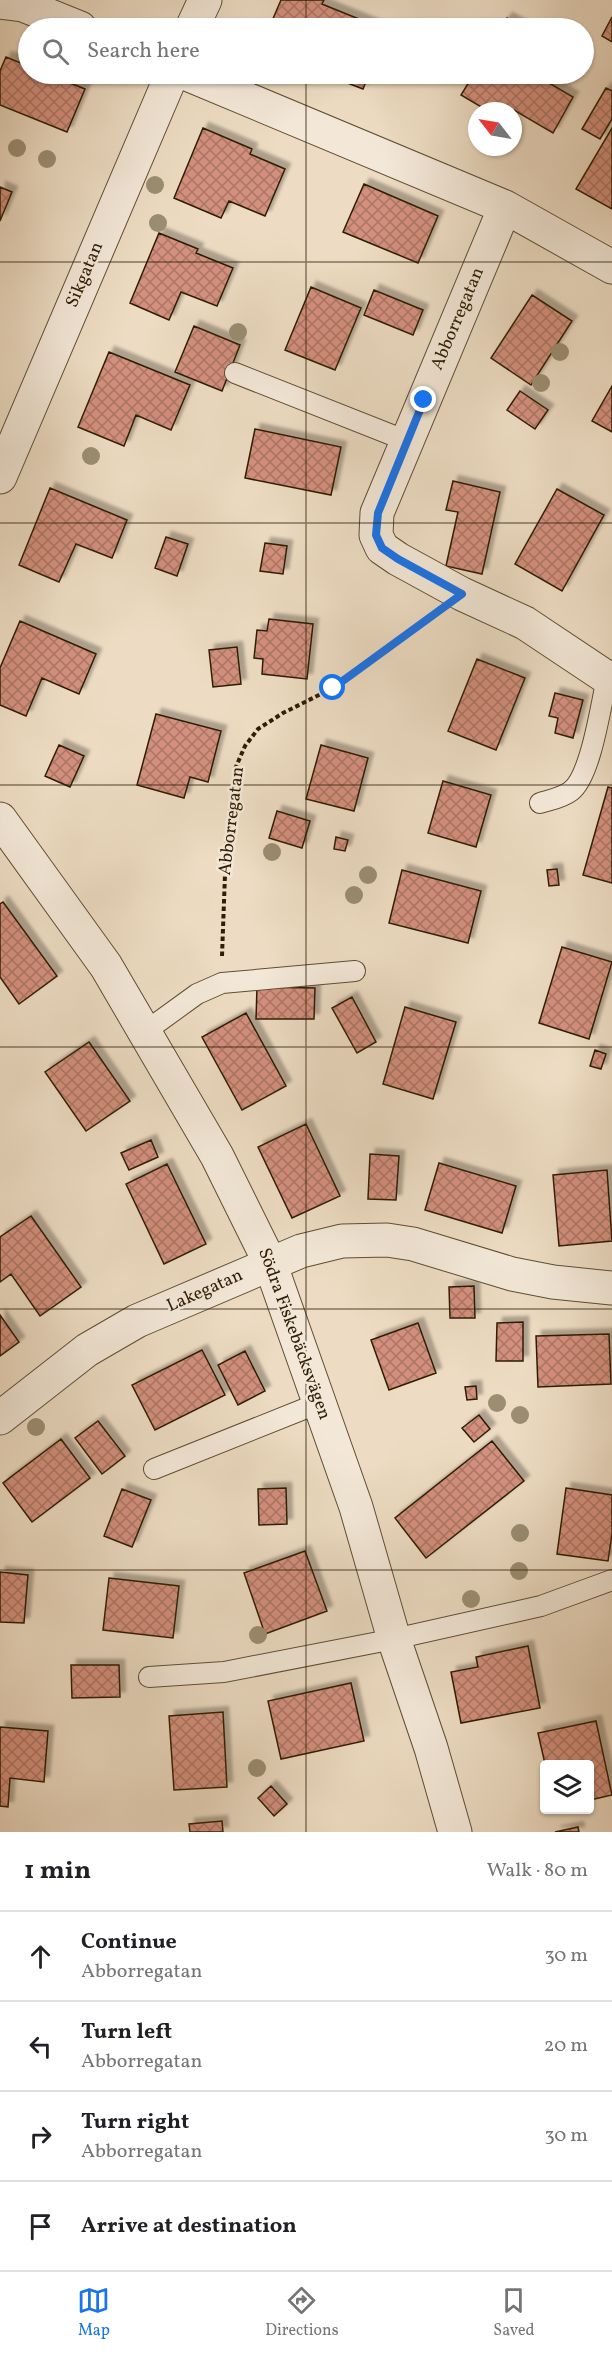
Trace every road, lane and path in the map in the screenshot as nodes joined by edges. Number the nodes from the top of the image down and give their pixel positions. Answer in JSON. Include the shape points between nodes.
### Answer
{"nodes":[{"id":1,"x":205,"y":0,"type":"edge"},
{"id":2,"x":0,"y":2,"type":"edge"},
{"id":3,"x":55,"y":18,"type":"edge"},
{"id":4,"x":197,"y":18,"type":"edge"},
{"id":5,"x":168,"y":84,"type":"edge"},
{"id":6,"x":211,"y":84,"type":"edge"},
{"id":7,"x":505,"y":207,"type":"junction"},
{"id":8,"x":612,"y":267,"type":"edge"},
{"id":9,"x":236,"y":373,"type":"dead end"},
{"id":10,"x":407,"y":441,"type":"junction"},
{"id":11,"x":0,"y":477,"type":"edge"},
{"id":12,"x":462,"y":594,"type":"junction"},
{"id":13,"x":609,"y":680,"type":"edge"},
{"id":14,"x":540,"y":803,"type":"dead end"},
{"id":15,"x":0,"y":819,"type":"edge"},
{"id":16,"x":355,"y":971,"type":"dead end"},
{"id":17,"x":222,"y":982,"type":"junction"},
{"id":18,"x":146,"y":1031,"type":"junction"},
{"id":19,"x":270,"y":1263,"type":"junction"},
{"id":20,"x":612,"y":1288,"type":"edge"},
{"id":21,"x":319,"y":1402,"type":"junction"},
{"id":22,"x":0,"y":1418,"type":"edge"},
{"id":23,"x":154,"y":1469,"type":"dead end"},
{"id":24,"x":612,"y":1580,"type":"edge"},
{"id":25,"x":394,"y":1639,"type":"junction"},
{"id":26,"x":149,"y":1677,"type":"dead end"},
{"id":27,"x":455,"y":1832,"type":"edge"}],
"edges":[{"from":1,"to":4,"type":"street"},
{"from":2,"to":3,"type":"street","via":[[23,5]]},
{"from":5,"to":11,"type":"street","name":"Sikgatan"},
{"from":6,"to":7,"type":"street"},
{"from":7,"to":8,"type":"street"},
{"from":7,"to":10,"type":"street","name":"Abborregatan"},
{"from":9,"to":10,"type":"lane"},
{"from":10,"to":12,"type":"street","name":"Abborregatan","via":[[378,513],[376,535],[382,548],[398,559]]},
{"from":12,"to":13,"type":"street","name":"Abborregatan","via":[[525,623]]},
{"from":12,"to":17,"type":"path","name":"Abborregatan","via":[[333,688],[258,729],[245,746],[235,769],[225,847]]},
{"from":13,"to":14,"type":"lane","via":[[587,765],[578,783],[561,797]]},
{"from":15,"to":18,"type":"street","name":"Södra Fiskebäcksvägen","via":[[106,966]]},
{"from":16,"to":17,"type":"lane"},
{"from":17,"to":18,"type":"lane","via":[[197,994]]},
{"from":18,"to":19,"type":"street","name":"Södra Fiskebäcksvägen","via":[[217,1156]]},
{"from":19,"to":20,"type":"street","name":"Lakegatan","via":[[342,1241],[387,1240],[522,1276]]},
{"from":19,"to":21,"type":"street","name":"Södra Fiskebäcksvägen"},
{"from":19,"to":22,"type":"street","name":"Lakegatan","via":[[137,1321],[87,1350]]},
{"from":21,"to":23,"type":"lane"},
{"from":21,"to":25,"type":"street","name":"Södra Fiskebäcksvägen","via":[[356,1507]]},
{"from":24,"to":25,"type":"lane","via":[[541,1606]]},
{"from":25,"to":26,"type":"lane","via":[[224,1672]]},
{"from":25,"to":27,"type":"street","name":"Södra Fiskebäcksvägen"}]}
